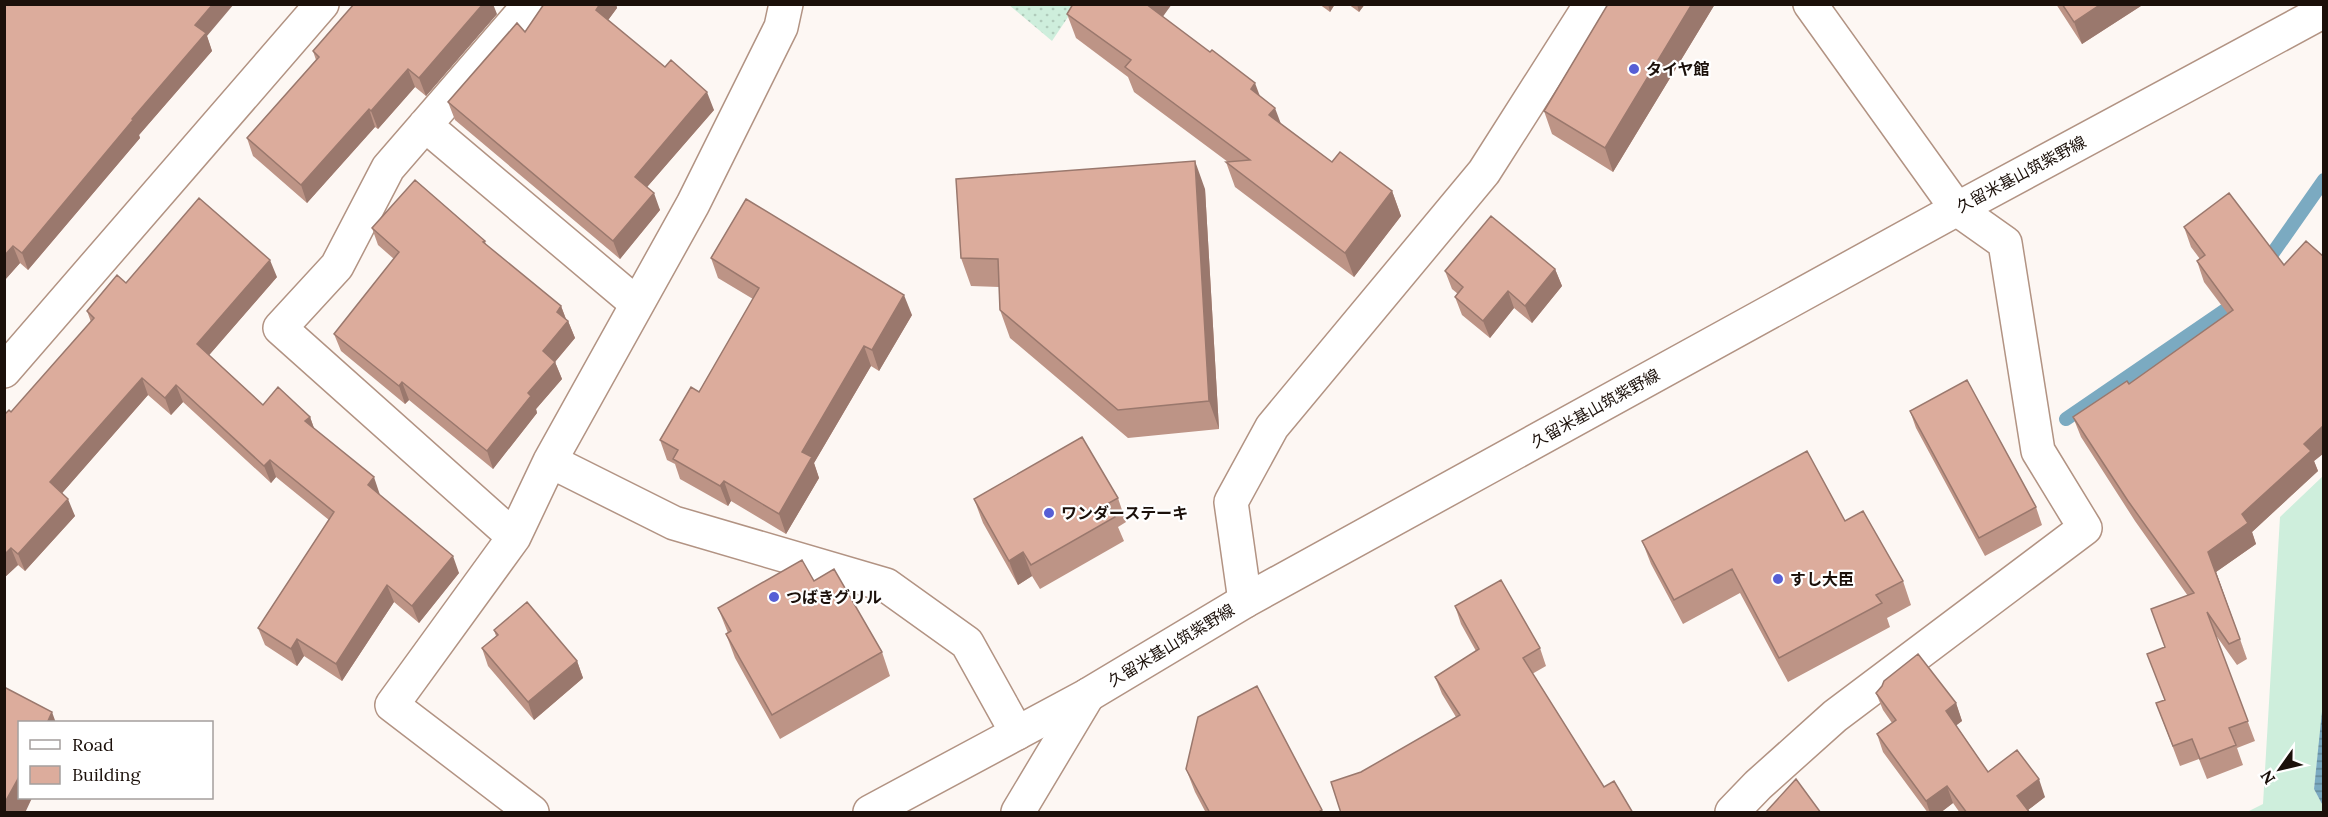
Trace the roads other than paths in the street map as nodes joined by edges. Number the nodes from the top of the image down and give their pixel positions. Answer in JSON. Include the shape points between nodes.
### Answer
{"nodes":[{"id":1,"x":322,"y":4,"type":"edge"},
{"id":2,"x":530,"y":4,"type":"edge"},
{"id":3,"x":786,"y":4,"type":"edge"},
{"id":4,"x":1591,"y":4,"type":"edge"},
{"id":5,"x":1810,"y":4,"type":"edge"},
{"id":6,"x":2324,"y":11,"type":"edge"},
{"id":7,"x":425,"y":125,"type":"junction"},
{"id":8,"x":1957,"y":209,"type":"junction"},
{"id":9,"x":637,"y":304,"type":"junction"},
{"id":10,"x":4,"y":371,"type":"edge"},
{"id":11,"x":550,"y":461,"type":"junction"},
{"id":12,"x":514,"y":537,"type":"junction"},
{"id":13,"x":1245,"y":601,"type":"junction"},
{"id":14,"x":1088,"y":695,"type":"junction"},
{"id":15,"x":1017,"y":734,"type":"junction"},
{"id":16,"x":532,"y":813,"type":"edge"},
{"id":17,"x":870,"y":813,"type":"edge"},
{"id":18,"x":1018,"y":813,"type":"edge"},
{"id":19,"x":1732,"y":813,"type":"edge"}],
"edges":[{"from":1,"to":10,"type":"street"},
{"from":2,"to":7,"type":"street"},
{"from":3,"to":9,"type":"street","via":[[781,27],[693,204]]},
{"from":4,"to":13,"type":"street","via":[[1484,171],[1272,427],[1231,502]]},
{"from":5,"to":8,"type":"street"},
{"from":6,"to":8,"type":"street","name":"久留米基山筑紫野線"},
{"from":7,"to":9,"type":"street"},
{"from":7,"to":12,"type":"street","via":[[388,168],[337,266],[279,328]]},
{"from":8,"to":13,"type":"street","name":"久留米基山筑紫野線"},
{"from":8,"to":19,"type":"street","via":[[2005,243],[2038,451],[2085,528],[1835,716]]},
{"from":9,"to":11,"type":"street"},
{"from":11,"to":12,"type":"street"},
{"from":11,"to":15,"type":"street","via":[[674,523],[886,585],[967,644]]},
{"from":12,"to":16,"type":"street","via":[[392,705]]},
{"from":13,"to":14,"type":"street","name":"久留米基山筑紫野線"},
{"from":14,"to":15,"type":"street","name":"久留米基山筑紫野線"},
{"from":14,"to":18,"type":"street"},
{"from":15,"to":17,"type":"street","name":"久留米基山筑紫野線"}]}
